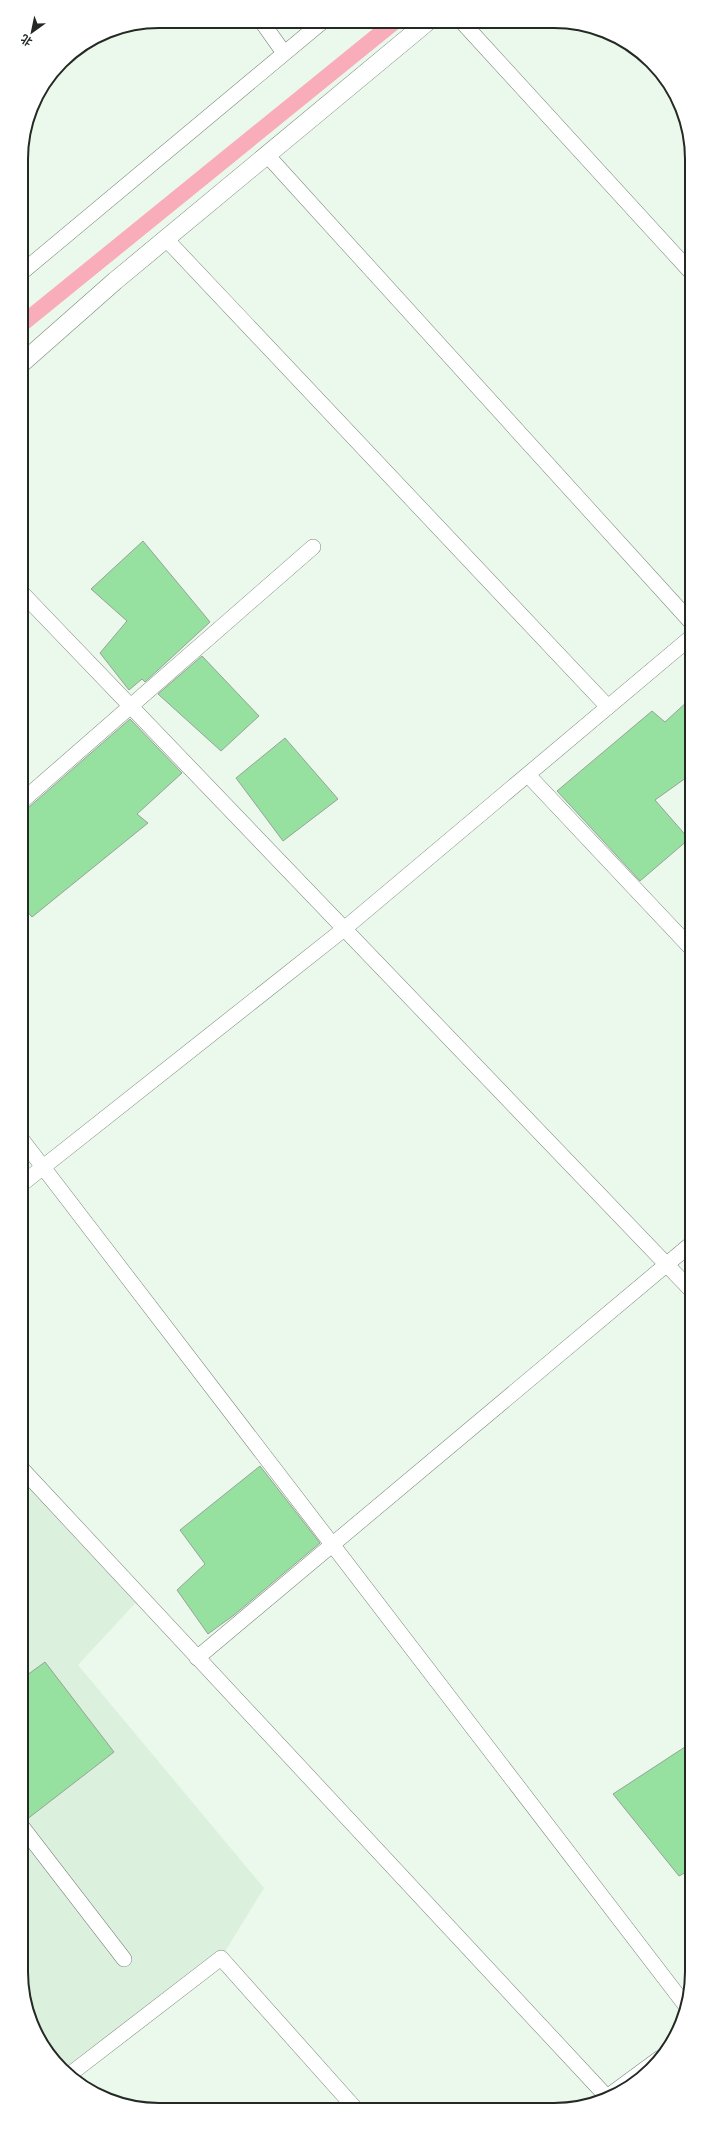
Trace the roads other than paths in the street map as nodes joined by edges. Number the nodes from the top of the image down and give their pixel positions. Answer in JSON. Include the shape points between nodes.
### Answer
{"nodes":[{"id":1,"x":266,"y":28,"type":"edge"},
{"id":2,"x":315,"y":28,"type":"edge"},
{"id":3,"x":420,"y":28,"type":"edge"},
{"id":4,"x":468,"y":28,"type":"edge"},
{"id":5,"x":284,"y":53,"type":"junction"},
{"id":6,"x":267,"y":155,"type":"junction"},
{"id":7,"x":166,"y":239,"type":"junction"},
{"id":8,"x":685,"y":265,"type":"edge"},
{"id":9,"x":28,"y":268,"type":"edge"},
{"id":10,"x":28,"y":358,"type":"edge"},
{"id":11,"x":313,"y":547,"type":"dead end"},
{"id":12,"x":28,"y":599,"type":"edge"},
{"id":13,"x":685,"y":615,"type":"edge"},
{"id":14,"x":685,"y":642,"type":"edge"},
{"id":15,"x":131,"y":706,"type":"junction"},
{"id":16,"x":608,"y":707,"type":"junction"},
{"id":17,"x":528,"y":775,"type":"junction"},
{"id":18,"x":28,"y":796,"type":"edge"},
{"id":19,"x":344,"y":929,"type":"junction"},
{"id":20,"x":685,"y":942,"type":"edge"},
{"id":21,"x":28,"y":1148,"type":"edge"},
{"id":22,"x":43,"y":1167,"type":"junction"},
{"id":23,"x":28,"y":1179,"type":"edge"},
{"id":24,"x":685,"y":1249,"type":"edge"},
{"id":25,"x":667,"y":1264,"type":"junction"},
{"id":26,"x":685,"y":1284,"type":"edge"},
{"id":27,"x":28,"y":1475,"type":"edge"},
{"id":28,"x":332,"y":1545,"type":"junction"},
{"id":29,"x":197,"y":1658,"type":"junction"},
{"id":30,"x":28,"y":1833,"type":"edge"},
{"id":31,"x":124,"y":1959,"type":"dead end"},
{"id":32,"x":682,"y":2000,"type":"edge"},
{"id":33,"x":74,"y":2071,"type":"edge"},
{"id":34,"x":603,"y":2093,"type":"edge"},
{"id":35,"x":350,"y":2103,"type":"edge"}],
"edges":[{"from":1,"to":5,"type":"street"},
{"from":2,"to":5,"type":"street"},
{"from":3,"to":6,"type":"street"},
{"from":4,"to":8,"type":"street"},
{"from":5,"to":9,"type":"street"},
{"from":6,"to":7,"type":"street"},
{"from":6,"to":13,"type":"street"},
{"from":7,"to":10,"type":"street"},
{"from":7,"to":16,"type":"street"},
{"from":11,"to":15,"type":"street"},
{"from":12,"to":15,"type":"street"},
{"from":14,"to":16,"type":"street"},
{"from":15,"to":18,"type":"street"},
{"from":15,"to":19,"type":"street"},
{"from":16,"to":17,"type":"street"},
{"from":17,"to":19,"type":"street"},
{"from":17,"to":20,"type":"street"},
{"from":19,"to":22,"type":"street"},
{"from":19,"to":25,"type":"street"},
{"from":21,"to":22,"type":"street"},
{"from":22,"to":23,"type":"street"},
{"from":22,"to":28,"type":"street"},
{"from":24,"to":25,"type":"street"},
{"from":25,"to":26,"type":"street"},
{"from":25,"to":28,"type":"street"},
{"from":27,"to":29,"type":"street"},
{"from":28,"to":29,"type":"street"},
{"from":28,"to":32,"type":"street"},
{"from":29,"to":34,"type":"street"},
{"from":30,"to":31,"type":"street"},
{"from":33,"to":35,"type":"street","via":[[221,1958]]}]}
